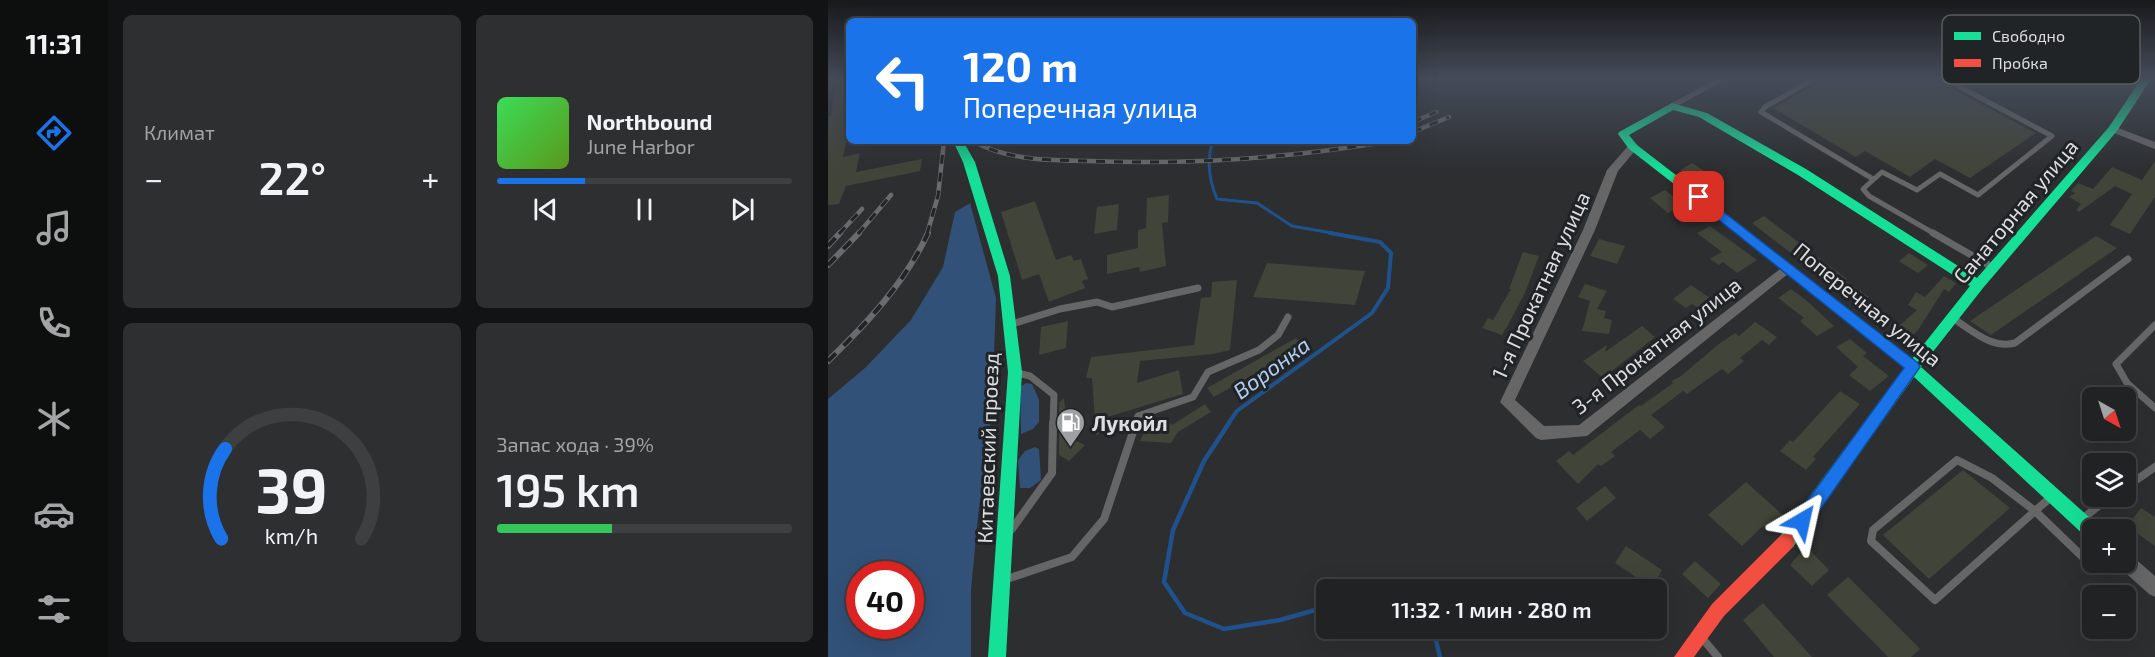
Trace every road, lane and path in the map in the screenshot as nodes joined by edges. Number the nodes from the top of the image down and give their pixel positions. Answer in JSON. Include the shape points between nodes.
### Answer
{"nodes":[{"id":1,"x":1666,"y":110,"type":"edge"},
{"id":2,"x":1686,"y":110,"type":"edge"},
{"id":3,"x":1763,"y":110,"type":"edge"},
{"id":4,"x":2004,"y":110,"type":"edge"},
{"id":5,"x":2126,"y":110,"type":"edge"},
{"id":6,"x":2113,"y":129,"type":"junction"},
{"id":7,"x":960,"y":144,"type":"edge"},
{"id":8,"x":2155,"y":146,"type":"edge"},
{"id":9,"x":1633,"y":147,"type":"junction"},
{"id":10,"x":1873,"y":179,"type":"junction"},
{"id":11,"x":2128,"y":259,"type":"dead end"},
{"id":12,"x":1994,"y":268,"type":"junction"},
{"id":13,"x":1788,"y":269,"type":"junction"},
{"id":14,"x":1978,"y":285,"type":"junction"},
{"id":15,"x":1198,"y":288,"type":"dead end"},
{"id":16,"x":1288,"y":317,"type":"dead end"},
{"id":17,"x":1952,"y":318,"type":"junction"},
{"id":18,"x":1010,"y":325,"type":"junction"},
{"id":19,"x":2155,"y":325,"type":"edge"},
{"id":20,"x":1913,"y":367,"type":"junction"},
{"id":21,"x":1015,"y":372,"type":"junction"},
{"id":22,"x":2155,"y":408,"type":"edge"},
{"id":23,"x":1541,"y":433,"type":"joint"},
{"id":24,"x":2155,"y":467,"type":"edge"},
{"id":25,"x":2136,"y":480,"type":"edge"},
{"id":26,"x":2053,"y":494,"type":"junction"},
{"id":27,"x":2097,"y":507,"type":"edge"},
{"id":28,"x":2035,"y":511,"type":"junction"},
{"id":29,"x":2081,"y":520,"type":"joint"},
{"id":30,"x":1004,"y":540,"type":"junction"},
{"id":31,"x":2082,"y":556,"type":"edge"},
{"id":32,"x":2136,"y":571,"type":"edge"},
{"id":33,"x":1001,"y":580,"type":"junction"},
{"id":34,"x":2155,"y":588,"type":"edge"},
{"id":35,"x":1700,"y":635,"type":"junction"},
{"id":36,"x":997,"y":657,"type":"edge"},
{"id":37,"x":1683,"y":657,"type":"edge"},
{"id":38,"x":1718,"y":657,"type":"edge"}],
"edges":[{"from":1,"to":9,"type":"street","via":[[1623,134]]},
{"from":2,"to":14,"type":"street","via":[[1703,114],[1802,172]]},
{"from":3,"to":10,"type":"lane"},
{"from":4,"to":10,"type":"lane","via":[[2052,136],[1978,195],[1940,174],[1917,190],[1884,172]]},
{"from":5,"to":6,"type":"street","name":"Санаторная улица"},
{"from":6,"to":8,"type":"street"},
{"from":6,"to":12,"type":"street","name":"Санаторная улица"},
{"from":7,"to":18,"type":"street","name":"Китаевский проезд","via":[[969,162],[1004,276]]},
{"from":9,"to":13,"type":"street","name":"Поперечная улица"},
{"from":9,"to":23,"type":"street","name":"1-я Прокатная улица","via":[[1613,170],[1590,230],[1507,402]]},
{"from":10,"to":12,"type":"lane","via":[[1863,186],[1865,194]]},
{"from":11,"to":17,"type":"lane","via":[[2007,346],[1988,341]]},
{"from":12,"to":14,"type":"street","name":"Санаторная улица"},
{"from":13,"to":20,"type":"street","name":"Поперечная улица"},
{"from":13,"to":23,"type":"street","name":"3-я Прокатная улица","via":[[1582,431]]},
{"from":14,"to":17,"type":"street","name":"Санаторная улица"},
{"from":15,"to":18,"type":"lane","via":[[1112,307],[1096,302]]},
{"from":16,"to":33,"type":"lane","via":[[1278,335],[1259,350],[1208,372],[1193,398],[1138,416],[1104,519],[1072,557]]},
{"from":17,"to":20,"type":"street","name":"Санаторная улица"},
{"from":18,"to":21,"type":"street","name":"Китаевский проезд"},
{"from":19,"to":22,"type":"lane","via":[[2116,364],[2134,392]]},
{"from":20,"to":26,"type":"street","name":"Поперечная улица"},
{"from":20,"to":35,"type":"street","name":"Санаторная улица","via":[[1788,540],[1718,610]]},
{"from":21,"to":30,"type":"street","name":"Китаевский проезд"},
{"from":21,"to":30,"type":"lane","via":[[1030,376],[1054,395],[1052,473]]},
{"from":24,"to":25,"type":"lane"},
{"from":26,"to":28,"type":"lane"},
{"from":26,"to":29,"type":"street","name":"Поперечная улица"},
{"from":27,"to":29,"type":"lane"},
{"from":28,"to":28,"type":"lane","via":[[1935,600],[1871,541],[1873,530],[1957,460],[1976,466]]},
{"from":28,"to":31,"type":"lane"},
{"from":30,"to":33,"type":"street","name":"Китаевский проезд"},
{"from":32,"to":34,"type":"street"},
{"from":33,"to":36,"type":"street","name":"Китаевский проезд"},
{"from":35,"to":37,"type":"street","name":"Санаторная улица"},
{"from":35,"to":38,"type":"lane"}]}
